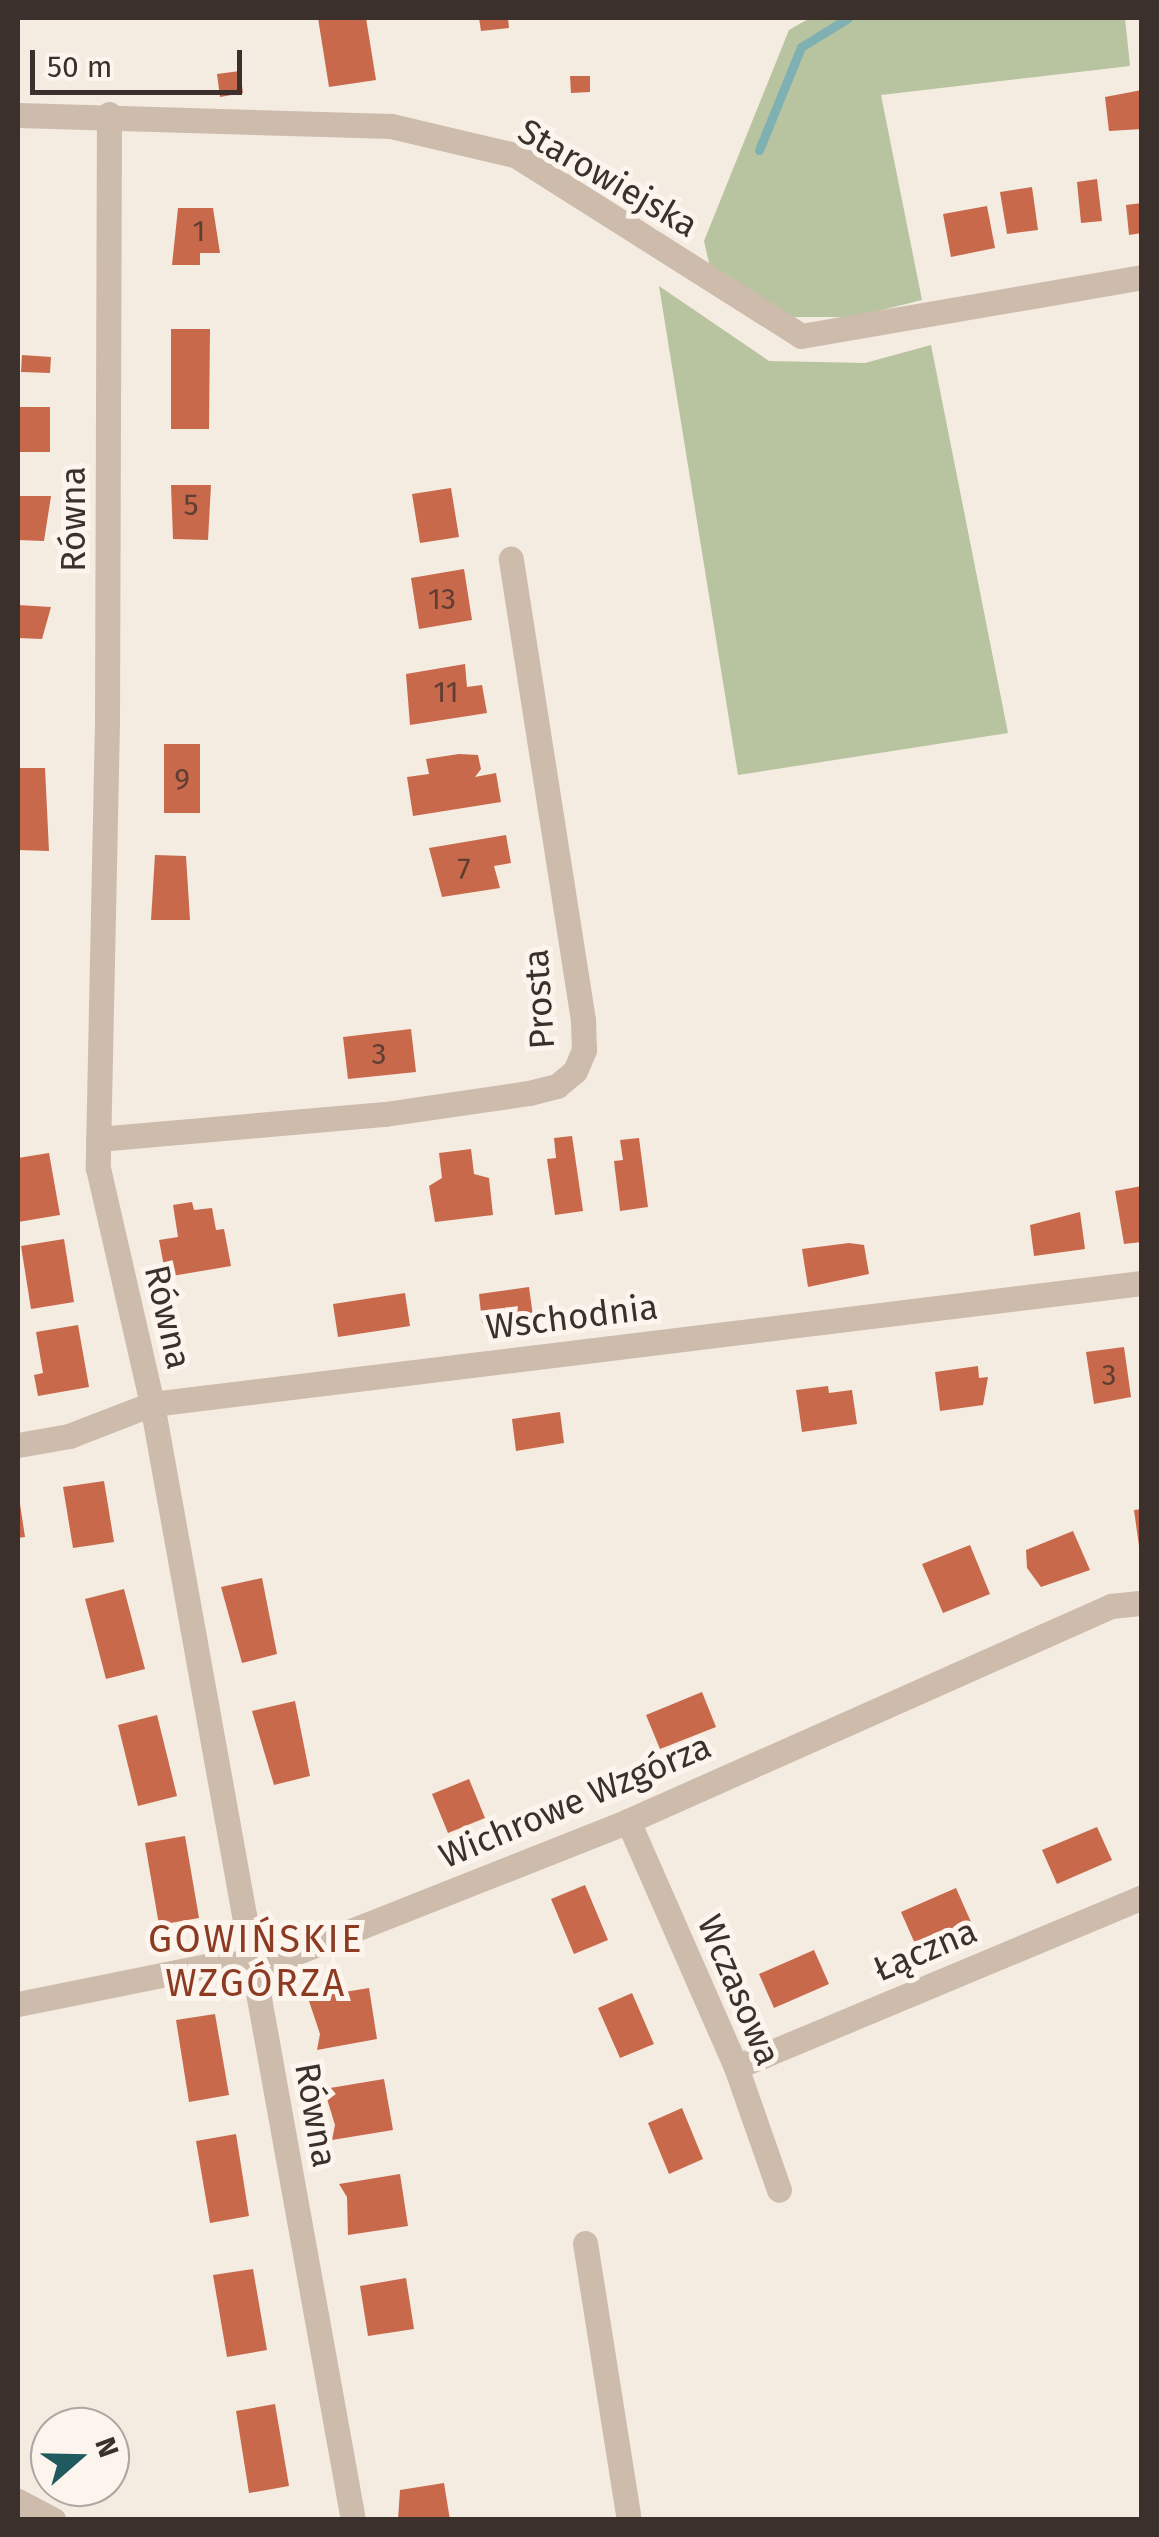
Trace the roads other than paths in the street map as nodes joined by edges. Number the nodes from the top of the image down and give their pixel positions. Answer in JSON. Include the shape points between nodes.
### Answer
{"nodes":[{"id":1,"x":108,"y":114,"type":"junction"},
{"id":2,"x":18,"y":115,"type":"edge"},
{"id":3,"x":1142,"y":277,"type":"edge"},
{"id":4,"x":511,"y":559,"type":"dead end"},
{"id":5,"x":98,"y":1139,"type":"junction"},
{"id":6,"x":1142,"y":1283,"type":"edge"},
{"id":7,"x":152,"y":1404,"type":"junction"},
{"id":8,"x":18,"y":1446,"type":"edge"},
{"id":9,"x":1142,"y":1602,"type":"edge"},
{"id":10,"x":628,"y":1821,"type":"junction"},
{"id":11,"x":1142,"y":1898,"type":"edge"},
{"id":12,"x":254,"y":1962,"type":"junction"},
{"id":13,"x":18,"y":2004,"type":"edge"},
{"id":14,"x":736,"y":2067,"type":"junction"},
{"id":15,"x":780,"y":2190,"type":"dead end"},
{"id":16,"x":585,"y":2243,"type":"dead end"},
{"id":17,"x":18,"y":2501,"type":"edge"},
{"id":18,"x":53,"y":2520,"type":"edge"},
{"id":19,"x":353,"y":2520,"type":"edge"},
{"id":20,"x":629,"y":2520,"type":"edge"}],
"edges":[{"from":1,"to":2,"type":"street","name":"Starowiejska"},
{"from":1,"to":3,"type":"street","name":"Starowiejska","via":[[391,126],[515,155],[801,336]]},
{"from":1,"to":5,"type":"street","name":"Równa","via":[[108,722]]},
{"from":4,"to":5,"type":"street","name":"Prosta","via":[[583,1020],[584,1050],[575,1071],[557,1086],[530,1093],[403,1112]]},
{"from":5,"to":7,"type":"street","name":"Równa","via":[[98,1168]]},
{"from":6,"to":7,"type":"street","name":"Wschodnia"},
{"from":7,"to":8,"type":"street","name":"Wschodnia","via":[[69,1436]]},
{"from":7,"to":12,"type":"street","name":"Równa"},
{"from":9,"to":10,"type":"street","name":"Wichrowe Wzgórza","via":[[1111,1606]]},
{"from":10,"to":12,"type":"street","name":"Wichrowe Wzgórza","via":[[274,1961]]},
{"from":10,"to":14,"type":"street","name":"Wczasowa"},
{"from":11,"to":14,"type":"street","name":"Łączna"},
{"from":12,"to":13,"type":"street","name":"Wichrowe Wzgórza"},
{"from":12,"to":19,"type":"street","name":"Równa"},
{"from":14,"to":15,"type":"street","name":"Wczasowa"},
{"from":16,"to":20,"type":"street"},
{"from":17,"to":18,"type":"street"}]}
